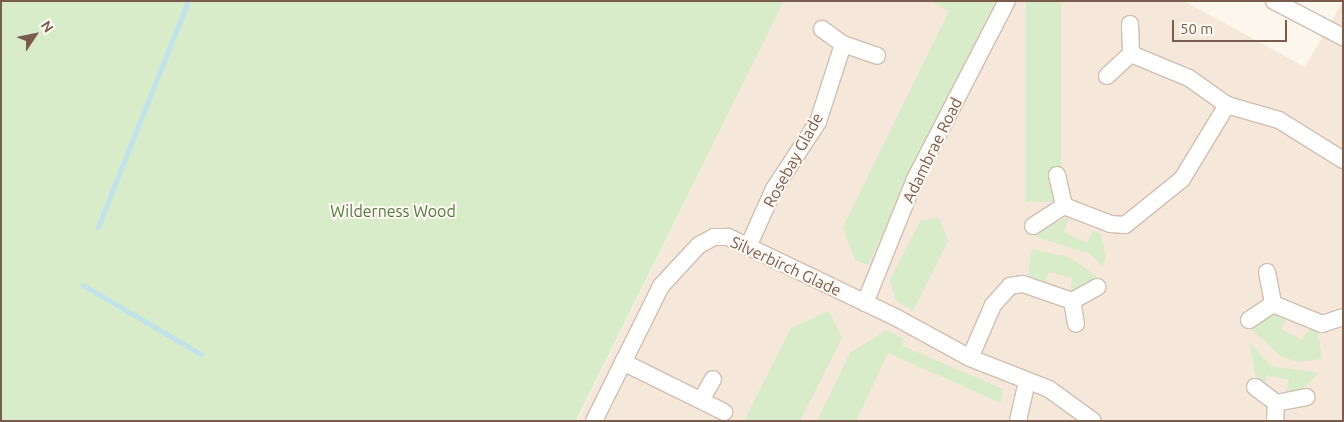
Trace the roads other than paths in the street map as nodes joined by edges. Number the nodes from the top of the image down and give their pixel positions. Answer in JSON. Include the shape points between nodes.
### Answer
{"nodes":[{"id":1,"x":1007,"y":1,"type":"edge"},
{"id":2,"x":1274,"y":1,"type":"edge"},
{"id":3,"x":1130,"y":24,"type":"dead end"},
{"id":4,"x":822,"y":29,"type":"dead end"},
{"id":5,"x":1343,"y":37,"type":"edge"},
{"id":6,"x":844,"y":44,"type":"junction"},
{"id":7,"x":1131,"y":54,"type":"junction"},
{"id":8,"x":877,"y":56,"type":"dead end"},
{"id":9,"x":1107,"y":76,"type":"dead end"},
{"id":10,"x":1227,"y":105,"type":"junction"},
{"id":11,"x":1343,"y":160,"type":"edge"},
{"id":12,"x":1057,"y":175,"type":"dead end"},
{"id":13,"x":1064,"y":206,"type":"junction"},
{"id":14,"x":1033,"y":226,"type":"dead end"},
{"id":15,"x":748,"y":247,"type":"junction"},
{"id":16,"x":1267,"y":272,"type":"dead end"},
{"id":17,"x":1097,"y":287,"type":"dead end"},
{"id":18,"x":1072,"y":301,"type":"junction"},
{"id":19,"x":865,"y":303,"type":"junction"},
{"id":20,"x":1273,"y":304,"type":"junction"},
{"id":21,"x":1343,"y":318,"type":"edge"},
{"id":22,"x":1250,"y":320,"type":"dead end"},
{"id":23,"x":1076,"y":324,"type":"dead end"},
{"id":24,"x":970,"y":358,"type":"junction"},
{"id":25,"x":623,"y":362,"type":"junction"},
{"id":26,"x":713,"y":379,"type":"dead end"},
{"id":27,"x":1027,"y":381,"type":"junction"},
{"id":28,"x":1255,"y":387,"type":"dead end"},
{"id":29,"x":1306,"y":397,"type":"dead end"},
{"id":30,"x":701,"y":400,"type":"junction"},
{"id":31,"x":1276,"y":403,"type":"junction"},
{"id":32,"x":724,"y":412,"type":"dead end"},
{"id":33,"x":594,"y":421,"type":"edge"},
{"id":34,"x":1018,"y":421,"type":"edge"},
{"id":35,"x":1093,"y":421,"type":"edge"},
{"id":36,"x":1275,"y":421,"type":"edge"}],
"edges":[{"from":1,"to":19,"type":"street","name":"Adambrae Road","via":[[915,179]]},
{"from":2,"to":5,"type":"street"},
{"from":3,"to":7,"type":"street"},
{"from":4,"to":6,"type":"street"},
{"from":6,"to":8,"type":"street"},
{"from":6,"to":15,"type":"street","name":"Rosebay Glade","via":[[818,122],[774,189]]},
{"from":7,"to":9,"type":"street"},
{"from":7,"to":10,"type":"street","via":[[1189,78]]},
{"from":10,"to":11,"type":"street","via":[[1279,120]]},
{"from":10,"to":13,"type":"street","via":[[1182,179],[1125,224],[1111,224]]},
{"from":12,"to":13,"type":"street"},
{"from":13,"to":14,"type":"street"},
{"from":15,"to":19,"type":"street","name":"Silverbirch Glade"},
{"from":15,"to":25,"type":"street","name":"Silverbirch Glade","via":[[728,237],[714,237],[699,245],[661,286]]},
{"from":16,"to":20,"type":"street"},
{"from":17,"to":18,"type":"street"},
{"from":18,"to":23,"type":"street"},
{"from":18,"to":24,"type":"street","via":[[1023,284],[1010,286],[993,305]]},
{"from":19,"to":24,"type":"street","name":"Silverbirch Glade"},
{"from":20,"to":21,"type":"street","via":[[1322,324]]},
{"from":20,"to":22,"type":"street"},
{"from":24,"to":27,"type":"street","name":"Silverbirch Glade"},
{"from":25,"to":30,"type":"street"},
{"from":25,"to":33,"type":"street","name":"Silverbirch Glade"},
{"from":26,"to":30,"type":"street"},
{"from":27,"to":34,"type":"street"},
{"from":27,"to":35,"type":"street","name":"Silverbirch Glade","via":[[1070,400]]},
{"from":28,"to":31,"type":"street"},
{"from":29,"to":31,"type":"street"},
{"from":30,"to":32,"type":"street"},
{"from":31,"to":36,"type":"street"}]}
